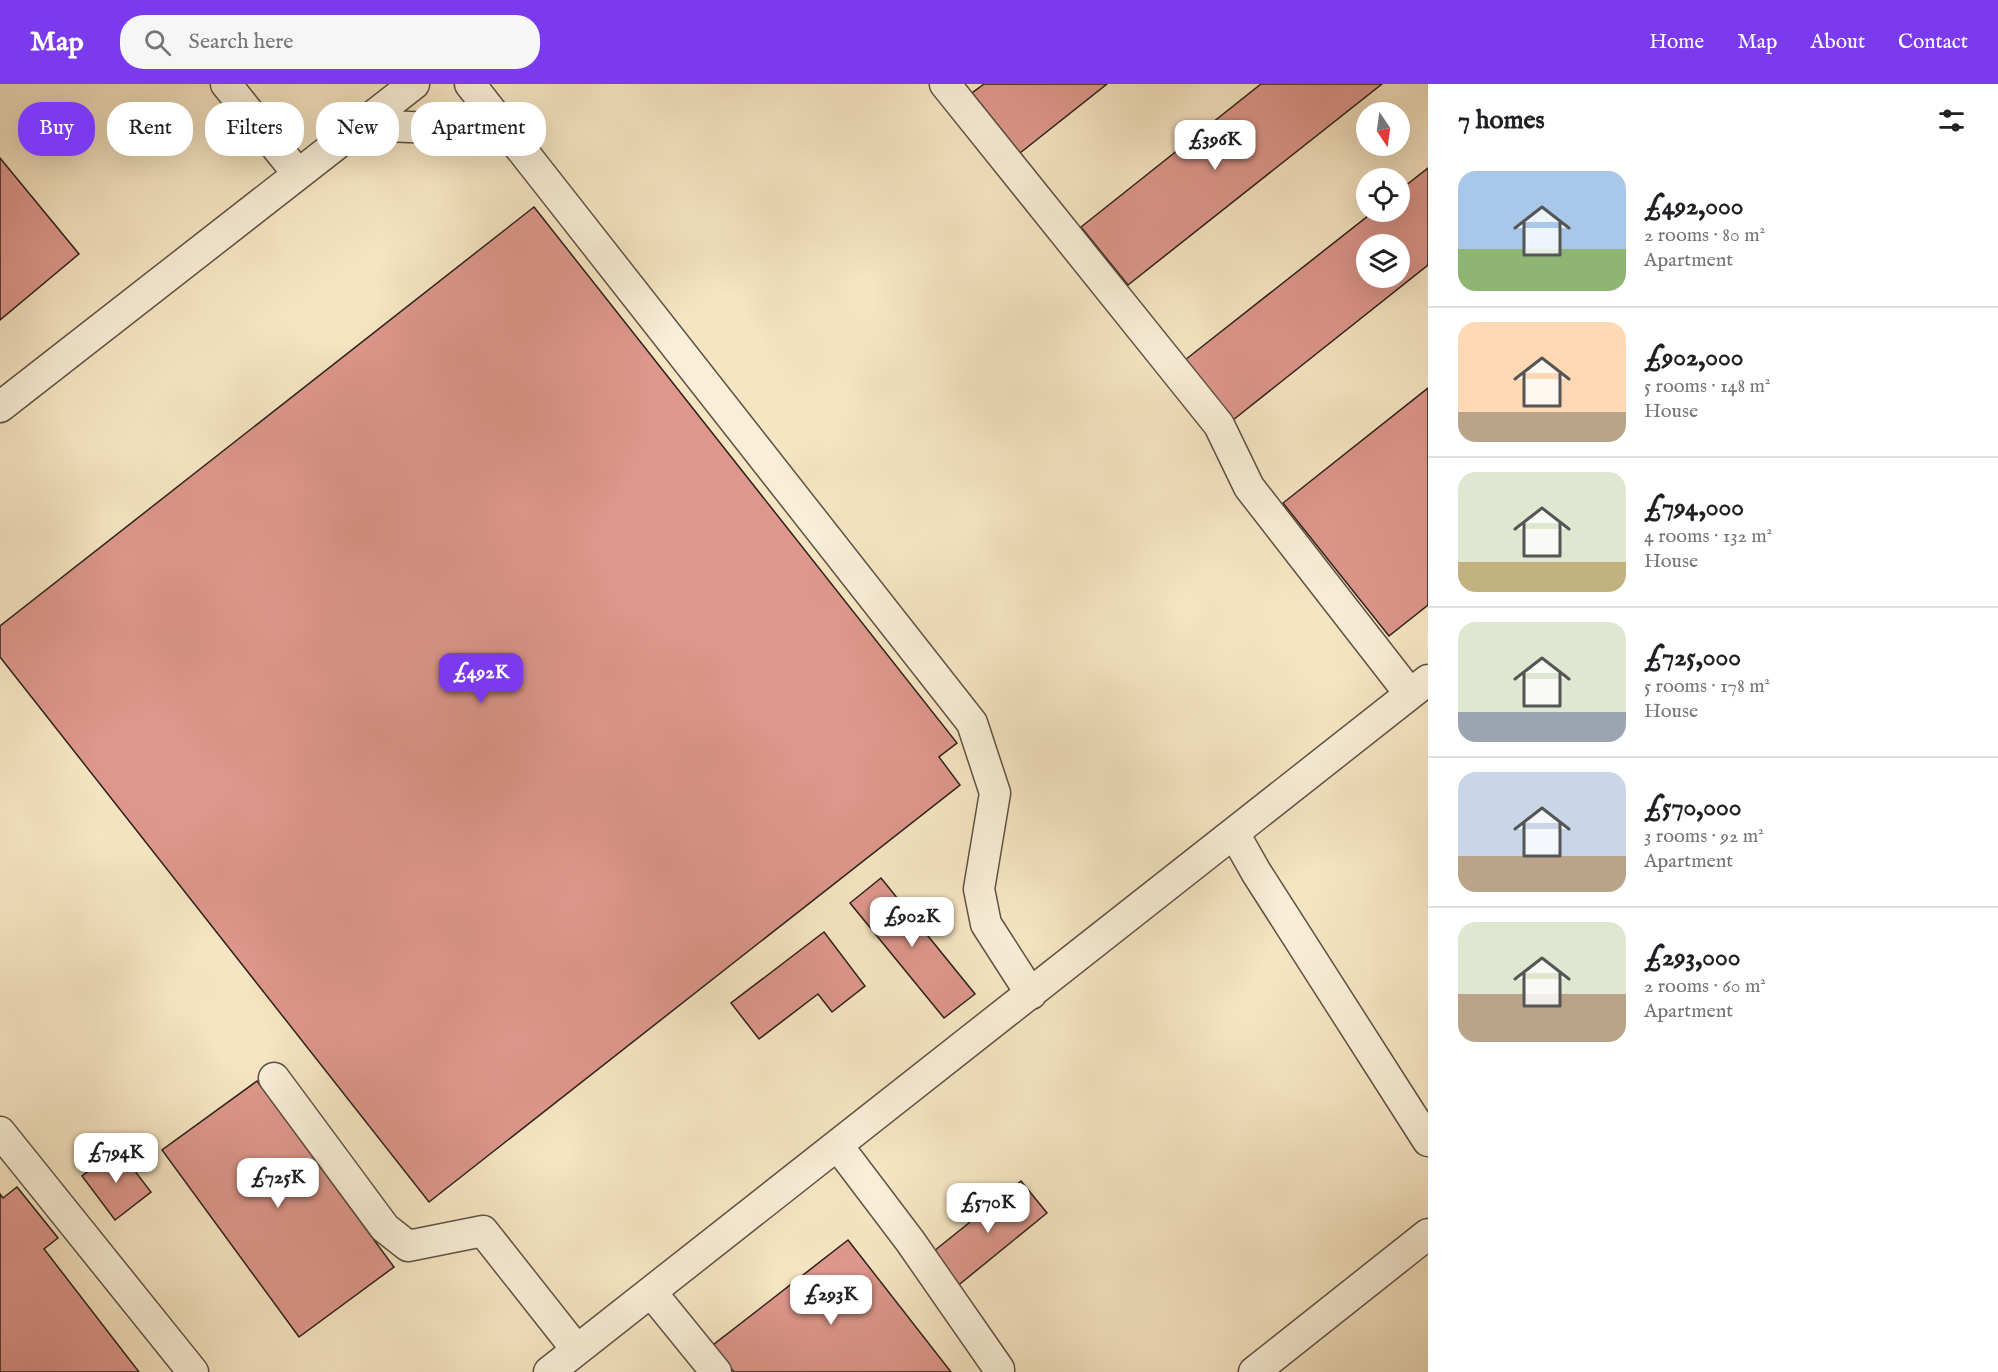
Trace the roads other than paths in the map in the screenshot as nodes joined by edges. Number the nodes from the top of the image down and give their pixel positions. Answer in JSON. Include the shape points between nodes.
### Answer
{"nodes":[{"id":1,"x":226,"y":84,"type":"edge"},
{"id":2,"x":414,"y":84,"type":"edge"},
{"id":3,"x":470,"y":84,"type":"edge"},
{"id":4,"x":945,"y":84,"type":"edge"},
{"id":5,"x":391,"y":102,"type":"edge"},
{"id":6,"x":484,"y":102,"type":"edge"},
{"id":7,"x":321,"y":156,"type":"edge"},
{"id":8,"x":527,"y":156,"type":"edge"},
{"id":9,"x":298,"y":174,"type":"junction"},
{"id":10,"x":0,"y":407,"type":"edge"},
{"id":11,"x":1419,"y":687,"type":"edge"},
{"id":12,"x":1234,"y":833,"type":"junction"},
{"id":13,"x":1031,"y":994,"type":"junction"},
{"id":14,"x":274,"y":1078,"type":"dead end"},
{"id":15,"x":0,"y":1132,"type":"edge"},
{"id":16,"x":1428,"y":1141,"type":"edge"},
{"id":17,"x":838,"y":1146,"type":"junction"},
{"id":18,"x":1428,"y":1234,"type":"edge"},
{"id":19,"x":651,"y":1292,"type":"junction"},
{"id":20,"x":577,"y":1350,"type":"junction"},
{"id":21,"x":193,"y":1372,"type":"edge"},
{"id":22,"x":549,"y":1372,"type":"edge"},
{"id":23,"x":716,"y":1372,"type":"edge"},
{"id":24,"x":999,"y":1372,"type":"edge"},
{"id":25,"x":1254,"y":1372,"type":"edge"}],
"edges":[{"from":1,"to":9,"type":"lane"},
{"from":2,"to":5,"type":"lane"},
{"from":3,"to":6,"type":"lane"},
{"from":4,"to":11,"type":"lane","via":[[1219,425],[1249,487]]},
{"from":7,"to":9,"type":"lane"},
{"from":8,"to":13,"type":"lane","via":[[972,723],[995,793],[979,889],[986,924]]},
{"from":9,"to":10,"type":"lane"},
{"from":11,"to":12,"type":"lane"},
{"from":12,"to":13,"type":"lane"},
{"from":12,"to":16,"type":"lane"},
{"from":13,"to":17,"type":"lane"},
{"from":14,"to":20,"type":"lane","via":[[385,1228],[408,1246],[483,1231]]},
{"from":15,"to":21,"type":"lane"},
{"from":17,"to":19,"type":"lane"},
{"from":17,"to":24,"type":"lane","via":[[910,1241]]},
{"from":18,"to":25,"type":"lane"},
{"from":19,"to":20,"type":"lane"},
{"from":19,"to":23,"type":"lane"},
{"from":20,"to":22,"type":"lane"}]}
